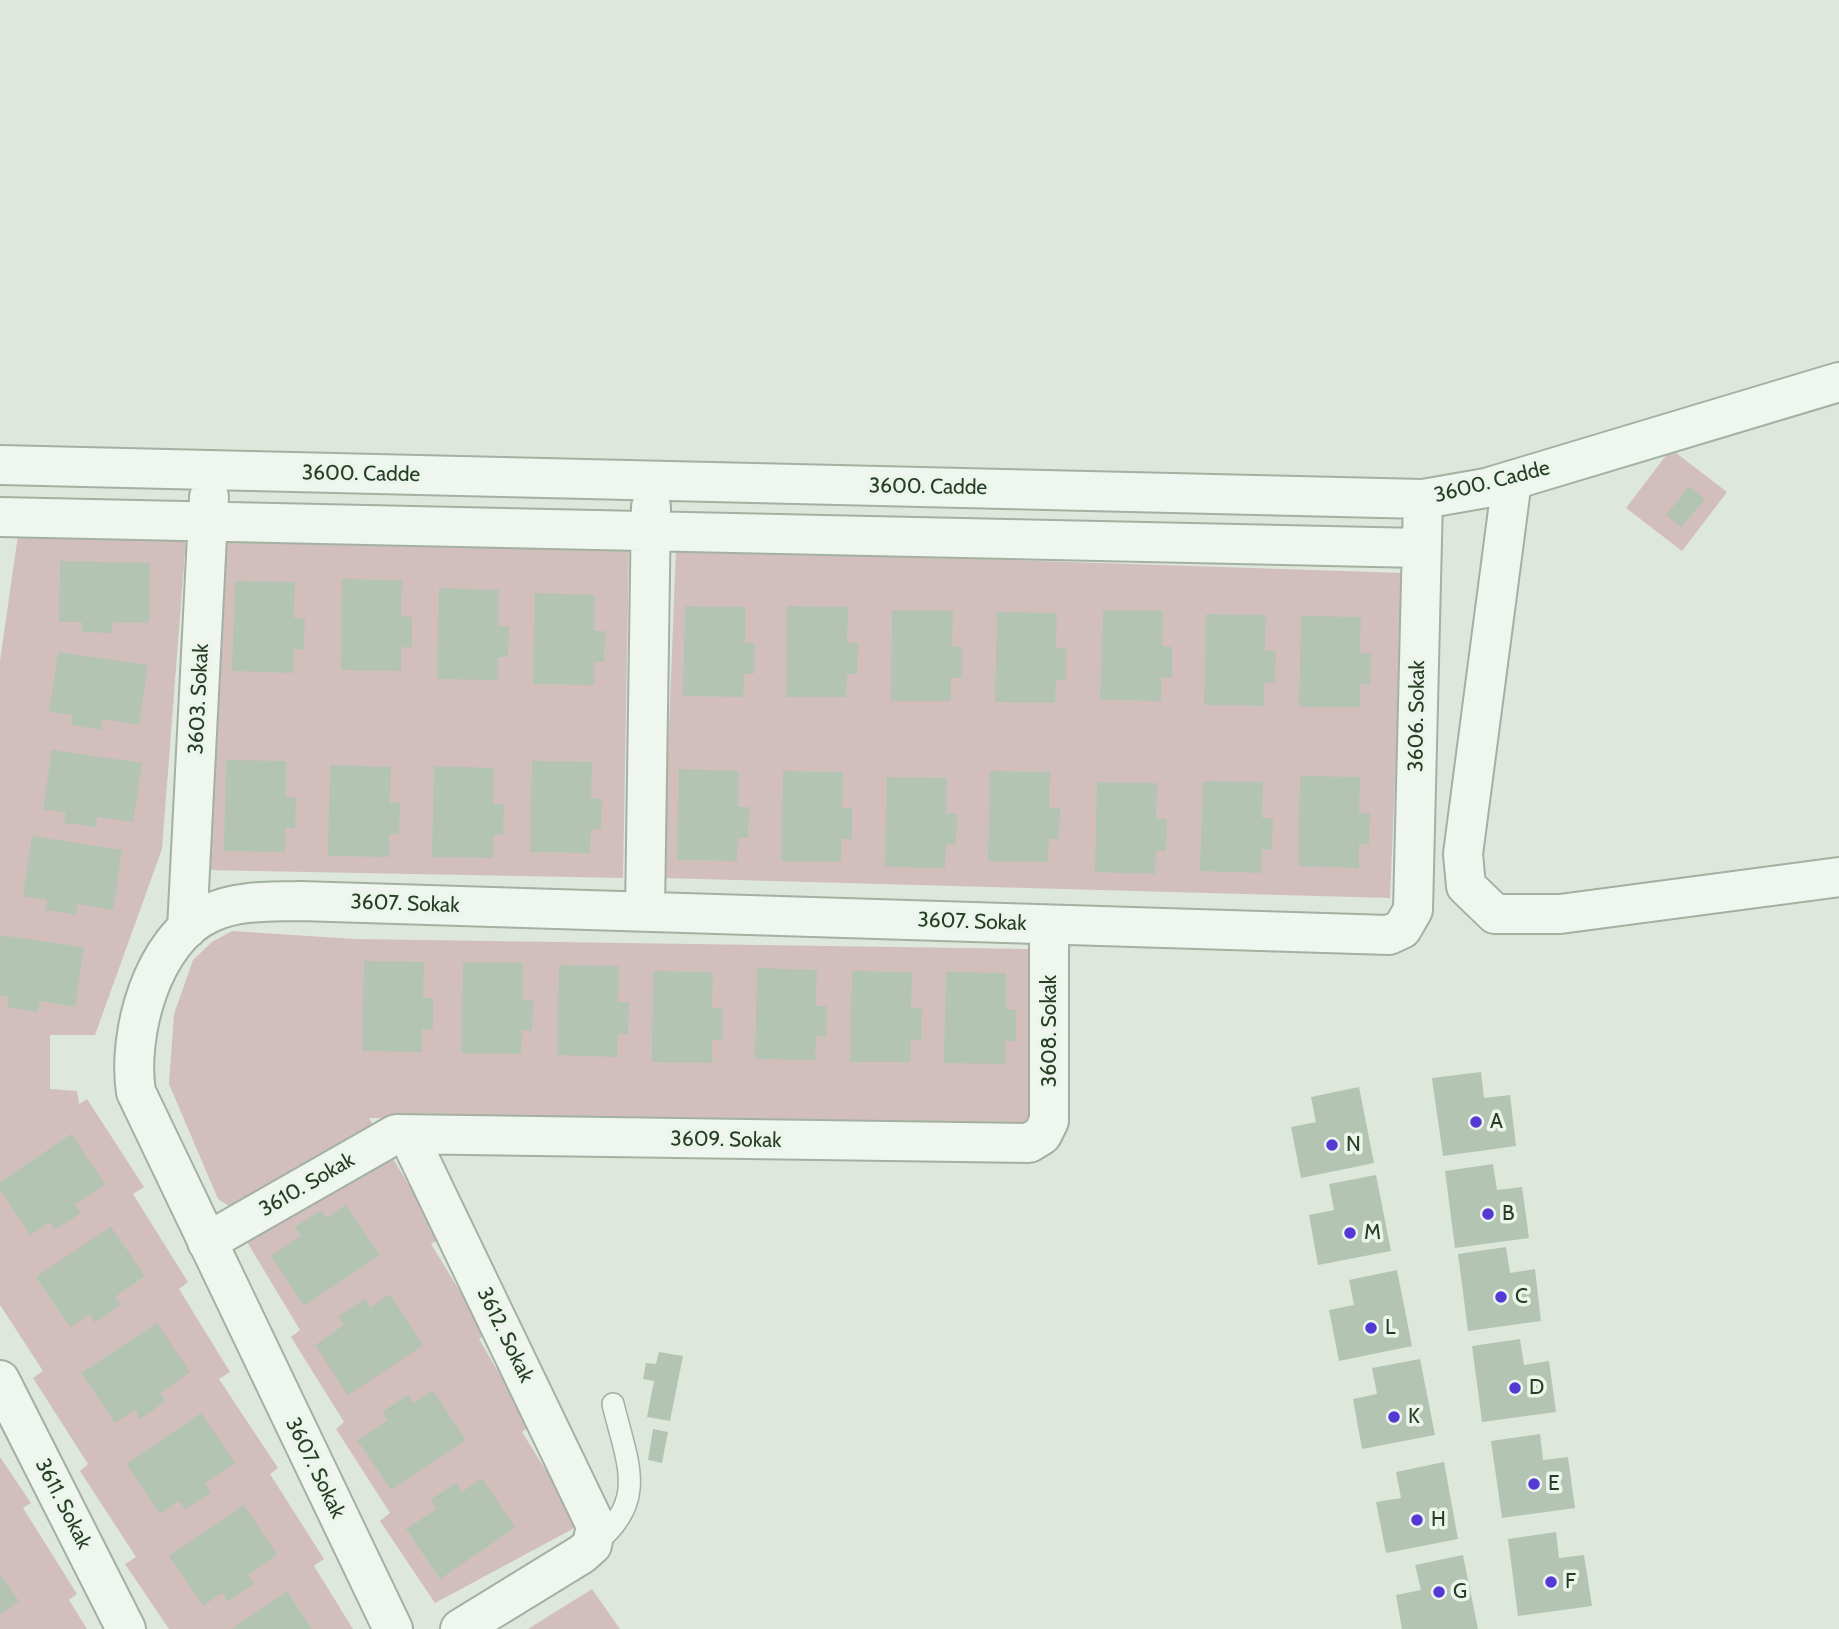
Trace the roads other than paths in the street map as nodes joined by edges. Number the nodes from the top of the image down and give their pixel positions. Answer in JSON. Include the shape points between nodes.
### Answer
{"nodes":[{"id":1,"x":1839,"y":382,"type":"edge"},
{"id":2,"x":5,"y":465,"type":"edge"},
{"id":3,"x":209,"y":470,"type":"junction"},
{"id":4,"x":1512,"y":480,"type":"junction"},
{"id":5,"x":652,"y":481,"type":"junction"},
{"id":6,"x":1423,"y":499,"type":"junction"},
{"id":7,"x":208,"y":521,"type":"junction"},
{"id":8,"x":1,"y":527,"type":"edge"},
{"id":9,"x":651,"y":531,"type":"junction"},
{"id":10,"x":1420,"y":548,"type":"junction"},
{"id":11,"x":1839,"y":877,"type":"edge"},
{"id":12,"x":645,"y":911,"type":"junction"},
{"id":13,"x":1049,"y":925,"type":"junction"},
{"id":14,"x":187,"y":929,"type":"junction"},
{"id":15,"x":1402,"y":929,"type":"joint"},
{"id":16,"x":408,"y":1135,"type":"junction"},
{"id":17,"x":1042,"y":1135,"type":"joint"},
{"id":18,"x":207,"y":1242,"type":"junction"},
{"id":19,"x":0,"y":1380,"type":"edge"},
{"id":20,"x":613,"y":1404,"type":"dead end"},
{"id":21,"x":594,"y":1541,"type":"junction"},
{"id":22,"x":126,"y":1629,"type":"edge"},
{"id":23,"x":393,"y":1629,"type":"edge"},
{"id":24,"x":460,"y":1629,"type":"edge"}],
"edges":[{"from":1,"to":4,"type":"street","name":"3600. Cadde"},
{"from":2,"to":3,"type":"street","name":"3600. Cadde"},
{"from":2,"to":8,"type":"street"},
{"from":3,"to":5,"type":"street","name":"3600. Cadde"},
{"from":3,"to":7,"type":"street","name":"3603. Sokak"},
{"from":4,"to":6,"type":"street","name":"3600. Cadde"},
{"from":4,"to":11,"type":"street","via":[[1463,854],[1466,886],[1495,914],[1560,914]]},
{"from":5,"to":6,"type":"street","name":"3600. Cadde"},
{"from":5,"to":9,"type":"street"},
{"from":6,"to":10,"type":"street","name":"3606. Sokak"},
{"from":7,"to":8,"type":"street"},
{"from":7,"to":9,"type":"street"},
{"from":7,"to":14,"type":"street","name":"3603. Sokak"},
{"from":9,"to":10,"type":"street"},
{"from":9,"to":12,"type":"street"},
{"from":10,"to":15,"type":"street","name":"3606. Sokak","via":[[1413,910]]},
{"from":12,"to":13,"type":"street","name":"3607. Sokak"},
{"from":12,"to":14,"type":"street","name":"3607. Sokak","via":[[264,902],[232,904],[206,914]]},
{"from":13,"to":15,"type":"street","name":"3607. Sokak","via":[[1375,935]]},
{"from":13,"to":17,"type":"street","name":"3608. Sokak","via":[[1050,1105]]},
{"from":14,"to":18,"type":"street","name":"3607. Sokak","via":[[152,981],[141,1011],[132,1066],[136,1092]]},
{"from":16,"to":17,"type":"street","name":"3609. Sokak","via":[[1015,1145]]},
{"from":16,"to":18,"type":"street","name":"3610. Sokak","via":[[396,1134]]},
{"from":16,"to":21,"type":"street","name":"3612. Sokak","via":[[596,1526]]},
{"from":18,"to":23,"type":"street","name":"3607. Sokak"},
{"from":19,"to":22,"type":"street","name":"3611. Sokak"},
{"from":20,"to":21,"type":"lane","via":[[629,1470],[628,1504],[612,1529]]},
{"from":21,"to":24,"type":"street"}]}
